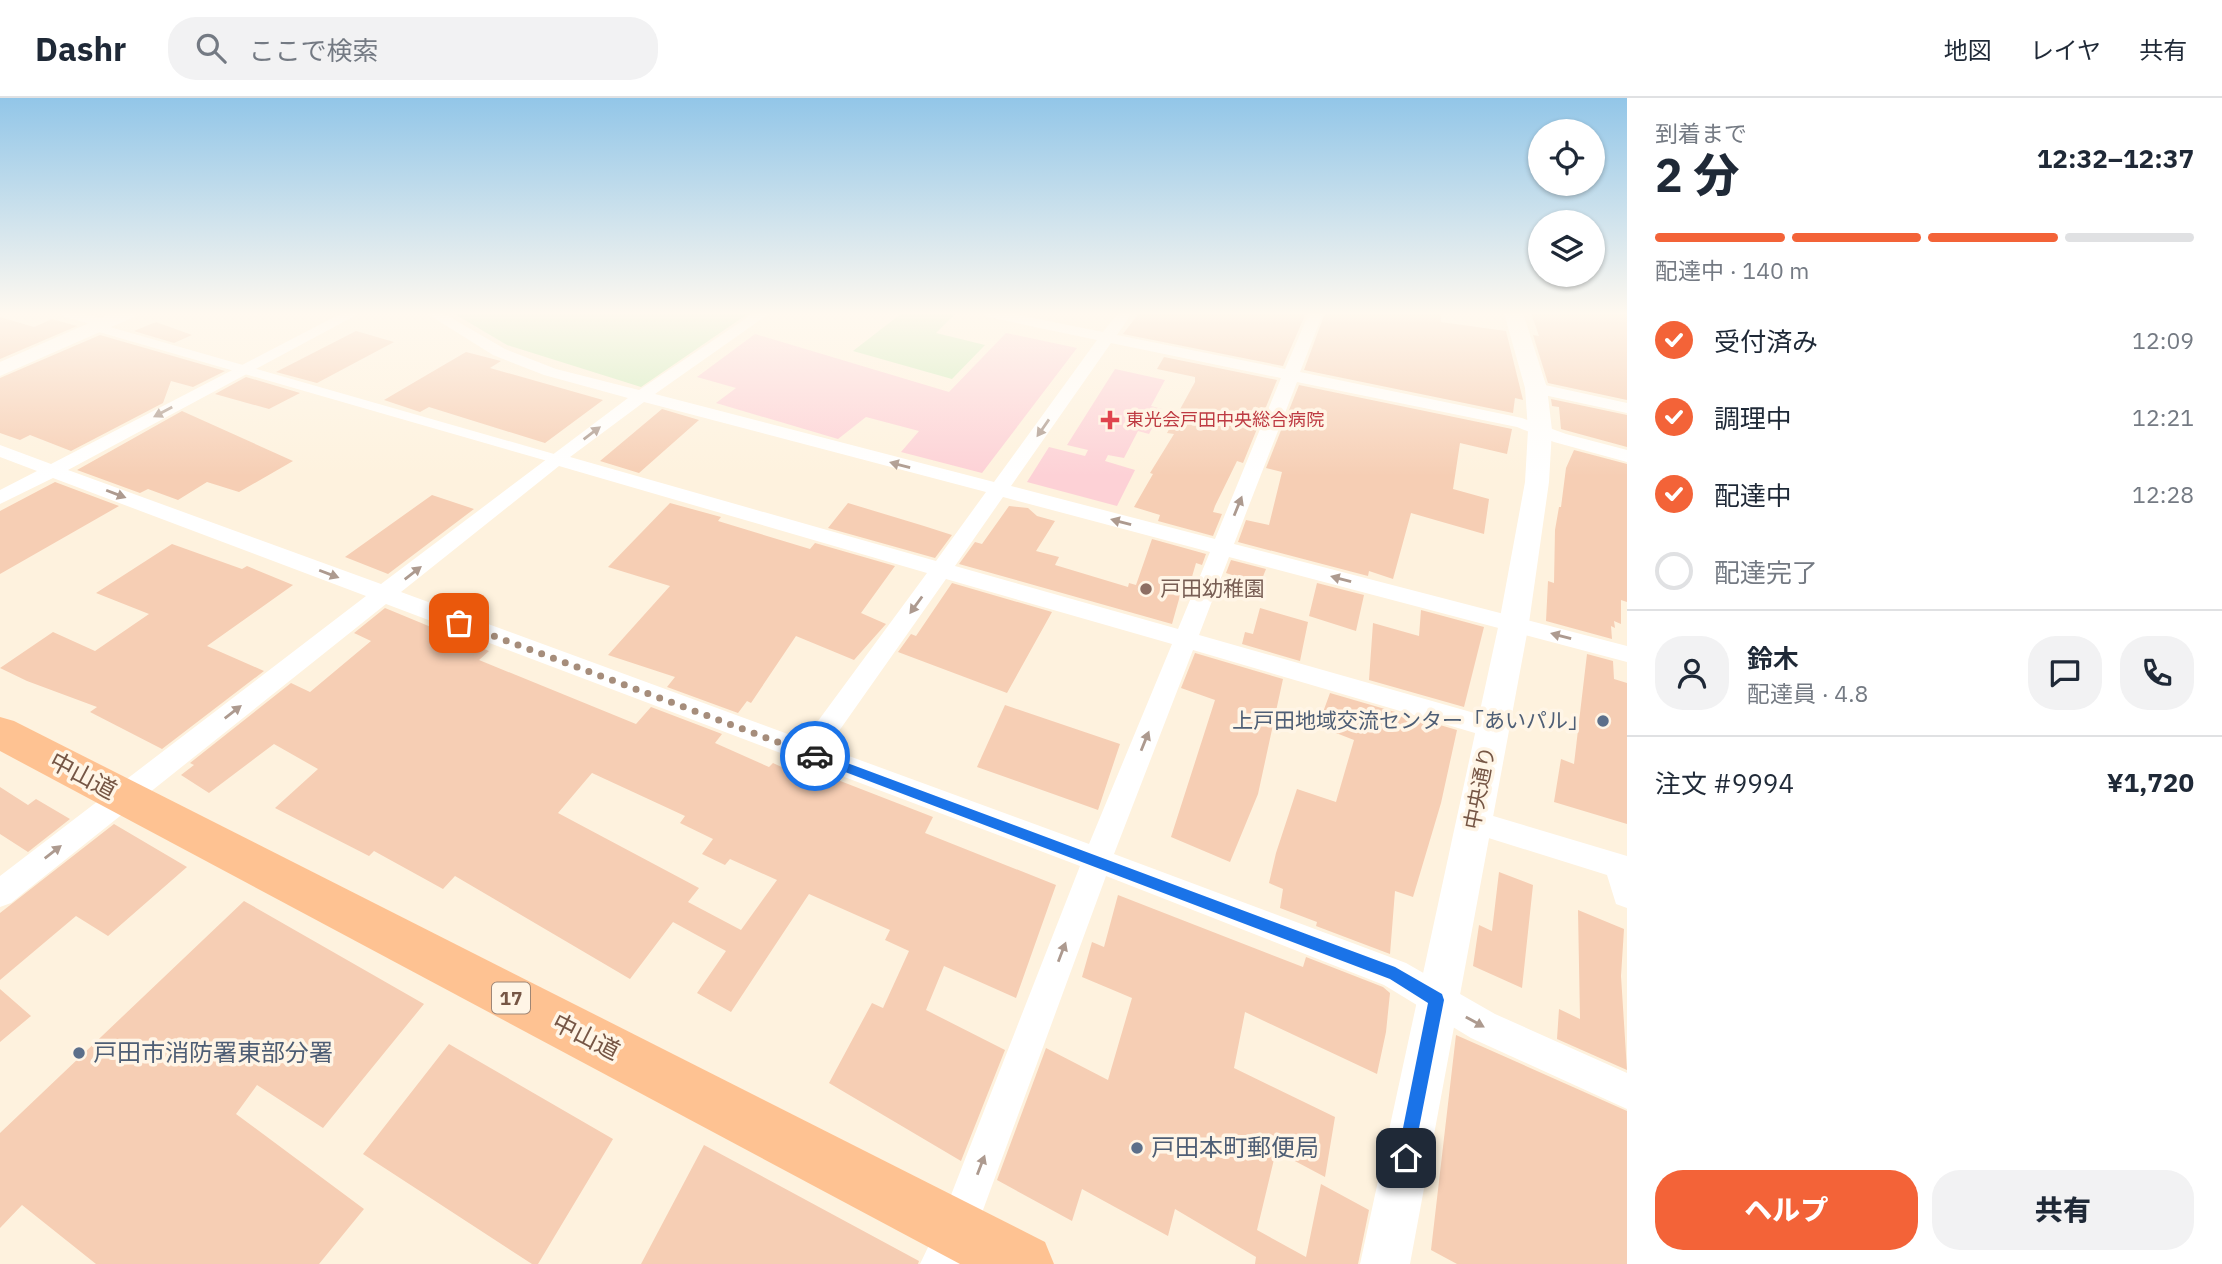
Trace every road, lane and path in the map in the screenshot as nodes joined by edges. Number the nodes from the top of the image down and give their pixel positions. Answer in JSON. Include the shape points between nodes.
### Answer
{"nodes":[{"id":1,"x":240,"y":367,"type":"edge"},
{"id":2,"x":248,"y":367,"type":"edge"},
{"id":3,"x":538,"y":367,"type":"edge"},
{"id":4,"x":683,"y":367,"type":"edge"},
{"id":5,"x":1086,"y":367,"type":"edge"},
{"id":6,"x":1254,"y":367,"type":"edge"},
{"id":7,"x":1294,"y":367,"type":"edge"},
{"id":8,"x":1530,"y":367,"type":"edge"},
{"id":9,"x":245,"y":369,"type":"junction"},
{"id":10,"x":1291,"y":375,"type":"junction"},
{"id":11,"x":1536,"y":388,"type":"junction"},
{"id":12,"x":640,"y":397,"type":"junction"},
{"id":13,"x":1627,"y":408,"type":"edge"},
{"id":14,"x":1540,"y":430,"type":"junction"},
{"id":15,"x":0,"y":451,"type":"edge"},
{"id":16,"x":1627,"y":456,"type":"edge"},
{"id":17,"x":556,"y":459,"type":"junction"},
{"id":18,"x":52,"y":471,"type":"junction"},
{"id":19,"x":999,"y":490,"type":"junction"},
{"id":20,"x":0,"y":498,"type":"edge"},
{"id":21,"x":1221,"y":548,"type":"junction"},
{"id":22,"x":942,"y":569,"type":"junction"},
{"id":23,"x":385,"y":595,"type":"junction"},
{"id":24,"x":1514,"y":624,"type":"junction"},
{"id":25,"x":1186,"y":639,"type":"junction"},
{"id":26,"x":1627,"y":654,"type":"edge"},
{"id":27,"x":1492,"y":729,"type":"junction"},
{"id":28,"x":0,"y":732,"type":"edge"},
{"id":29,"x":808,"y":753,"type":"junction"},
{"id":30,"x":123,"y":797,"type":"junction"},
{"id":31,"x":1473,"y":822,"type":"junction"},
{"id":32,"x":1097,"y":860,"type":"junction"},
{"id":33,"x":1624,"y":877,"type":"edge"},
{"id":34,"x":0,"y":894,"type":"edge"},
{"id":35,"x":1437,"y":1000,"type":"junction"},
{"id":36,"x":1627,"y":1091,"type":"edge"},
{"id":37,"x":948,"y":1246,"type":"edge"},
{"id":38,"x":1023,"y":1264,"type":"edge"},
{"id":39,"x":1385,"y":1264,"type":"edge"}],
"edges":[{"from":1,"to":9,"type":"street"},
{"from":2,"to":9,"type":"street"},
{"from":3,"to":12,"type":"street"},
{"from":4,"to":12,"type":"street"},
{"from":5,"to":19,"type":"street","one_way":true},
{"from":6,"to":10,"type":"street"},
{"from":7,"to":10,"type":"street"},
{"from":8,"to":11,"type":"street","name":"中央通り"},
{"from":9,"to":17,"type":"street"},
{"from":9,"to":18,"type":"street","one_way":true},
{"from":10,"to":14,"type":"street"},
{"from":21,"to":10,"type":"street","one_way":true},
{"from":11,"to":13,"type":"street"},
{"from":11,"to":14,"type":"street","name":"中央通り"},
{"from":17,"to":12,"type":"street","one_way":true},
{"from":19,"to":12,"type":"street","one_way":true},
{"from":14,"to":16,"type":"street"},
{"from":14,"to":24,"type":"street","name":"中央通り","via":[[1537,482]]},
{"from":15,"to":18,"type":"street"},
{"from":17,"to":22,"type":"street"},
{"from":23,"to":17,"type":"street","one_way":true},
{"from":18,"to":20,"type":"street"},
{"from":18,"to":23,"type":"street","one_way":true},
{"from":21,"to":19,"type":"street","one_way":true},
{"from":19,"to":22,"type":"street"},
{"from":24,"to":21,"type":"street","one_way":true},
{"from":21,"to":25,"type":"street"},
{"from":22,"to":25,"type":"street"},
{"from":22,"to":29,"type":"street","one_way":true},
{"from":23,"to":29,"type":"street"},
{"from":30,"to":23,"type":"street","one_way":true},
{"from":26,"to":24,"type":"street","one_way":true},
{"from":24,"to":27,"type":"street","name":"中央通り"},
{"from":25,"to":27,"type":"street"},
{"from":32,"to":25,"type":"street","one_way":true},
{"from":27,"to":31,"type":"street","name":"中央通り"},
{"from":28,"to":30,"type":"highway","name":"中山道","number":"17"},
{"from":29,"to":32,"type":"street"},
{"from":34,"to":30,"type":"street","one_way":true},
{"from":30,"to":37,"type":"highway","name":"中山道","number":"17"},
{"from":31,"to":33,"type":"street"},
{"from":31,"to":35,"type":"street","name":"中央通り"},
{"from":32,"to":35,"type":"street","via":[[1395,974]]},
{"from":37,"to":32,"type":"street","one_way":true},
{"from":35,"to":36,"type":"street","one_way":true,"via":[[1483,1026]]},
{"from":35,"to":39,"type":"street","name":"中央通り"},
{"from":37,"to":38,"type":"highway","name":"中山道","number":"17"}]}
